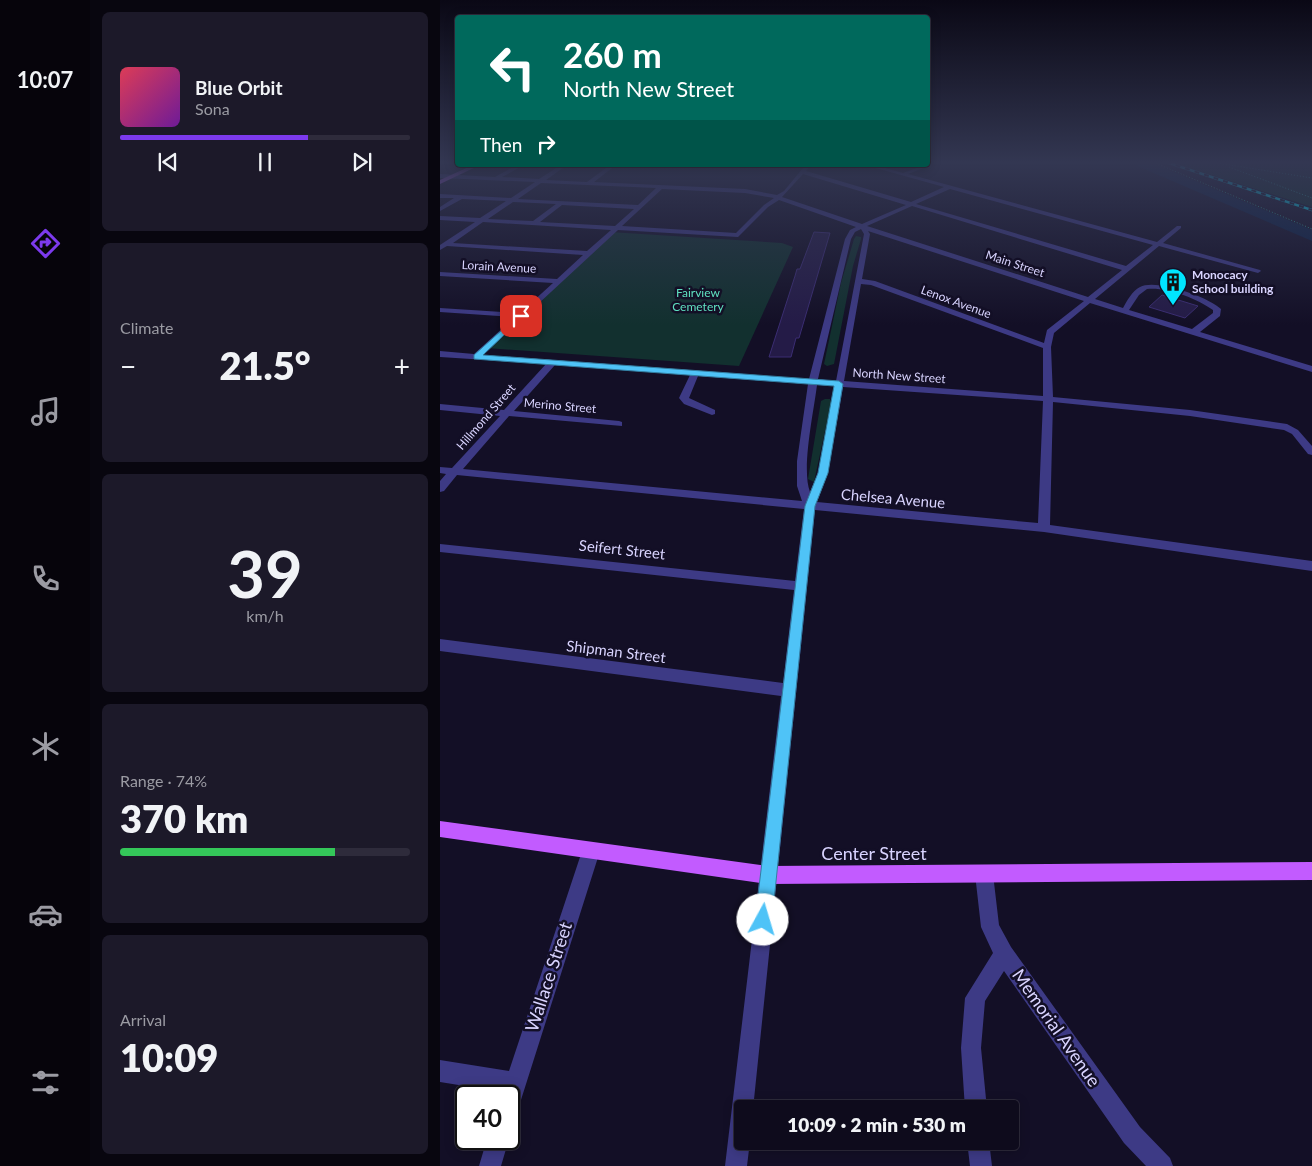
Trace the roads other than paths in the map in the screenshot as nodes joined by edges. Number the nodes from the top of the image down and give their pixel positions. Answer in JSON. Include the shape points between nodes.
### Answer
{"nodes":[{"id":1,"x":487,"y":216,"type":"edge"},
{"id":2,"x":544,"y":216,"type":"edge"},
{"id":3,"x":628,"y":216,"type":"edge"},
{"id":4,"x":755,"y":216,"type":"edge"},
{"id":5,"x":833,"y":216,"type":"edge"},
{"id":6,"x":886,"y":216,"type":"edge"},
{"id":7,"x":953,"y":216,"type":"edge"},
{"id":8,"x":1058,"y":216,"type":"edge"},
{"id":9,"x":440,"y":218,"type":"edge"},
{"id":10,"x":481,"y":220,"type":"junction"},
{"id":11,"x":534,"y":224,"type":"junction"},
{"id":12,"x":863,"y":227,"type":"junction"},
{"id":13,"x":1180,"y":227,"type":"dead end"},
{"id":14,"x":615,"y":228,"type":"junction"},
{"id":15,"x":1159,"y":244,"type":"junction"},
{"id":16,"x":443,"y":246,"type":"edge"},
{"id":17,"x":588,"y":253,"type":"junction"},
{"id":18,"x":1128,"y":269,"type":"junction"},
{"id":19,"x":1258,"y":272,"type":"dead end"},
{"id":20,"x":440,"y":274,"type":"edge"},
{"id":21,"x":558,"y":281,"type":"junction"},
{"id":22,"x":858,"y":281,"type":"junction"},
{"id":23,"x":1089,"y":300,"type":"junction"},
{"id":24,"x":440,"y":310,"type":"edge"},
{"id":25,"x":1124,"y":311,"type":"junction"},
{"id":26,"x":521,"y":316,"type":"junction"},
{"id":27,"x":1194,"y":332,"type":"junction"},
{"id":28,"x":1047,"y":346,"type":"junction"},
{"id":29,"x":440,"y":354,"type":"edge"},
{"id":30,"x":476,"y":357,"type":"junction"},
{"id":31,"x":552,"y":363,"type":"junction"},
{"id":32,"x":1312,"y":369,"type":"edge"},
{"id":33,"x":695,"y":374,"type":"junction"},
{"id":34,"x":813,"y":382,"type":"junction"},
{"id":35,"x":839,"y":384,"type":"junction"},
{"id":36,"x":1048,"y":399,"type":"junction"},
{"id":37,"x":440,"y":407,"type":"edge"},
{"id":38,"x":712,"y":412,"type":"dead end"},
{"id":39,"x":506,"y":414,"type":"junction"},
{"id":40,"x":618,"y":424,"type":"dead end"},
{"id":41,"x":1312,"y":452,"type":"edge"},
{"id":42,"x":440,"y":470,"type":"edge"},
{"id":43,"x":456,"y":471,"type":"junction"},
{"id":44,"x":440,"y":488,"type":"edge"},
{"id":45,"x":810,"y":506,"type":"junction"},
{"id":46,"x":1044,"y":528,"type":"junction"},
{"id":47,"x":440,"y":548,"type":"edge"},
{"id":48,"x":1312,"y":566,"type":"edge"},
{"id":49,"x":800,"y":586,"type":"junction"},
{"id":50,"x":440,"y":645,"type":"edge"},
{"id":51,"x":788,"y":690,"type":"junction"},
{"id":52,"x":440,"y":829,"type":"edge"},
{"id":53,"x":591,"y":851,"type":"junction"},
{"id":54,"x":1312,"y":871,"type":"edge"},
{"id":55,"x":984,"y":874,"type":"junction"},
{"id":56,"x":768,"y":875,"type":"junction"},
{"id":57,"x":1004,"y":954,"type":"junction"},
{"id":58,"x":440,"y":1070,"type":"edge"},
{"id":59,"x":487,"y":1085,"type":"edge"},
{"id":60,"x":515,"y":1085,"type":"edge"},
{"id":61,"x":975,"y":1100,"type":"edge"},
{"id":62,"x":495,"y":1150,"type":"edge"},
{"id":63,"x":979,"y":1150,"type":"edge"},
{"id":64,"x":490,"y":1166,"type":"edge"},
{"id":65,"x":736,"y":1166,"type":"edge"},
{"id":66,"x":980,"y":1166,"type":"edge"},
{"id":67,"x":1162,"y":1166,"type":"edge"}],
"edges":[{"from":1,"to":10,"type":"street"},
{"from":2,"to":11,"type":"street"},
{"from":3,"to":14,"type":"street"},
{"from":4,"to":14,"type":"street","via":[[738,234]]},
{"from":5,"to":12,"type":"street","name":"Main Street"},
{"from":6,"to":12,"type":"street"},
{"from":7,"to":18,"type":"street"},
{"from":8,"to":15,"type":"street"},
{"from":9,"to":10,"type":"street"},
{"from":10,"to":11,"type":"street"},
{"from":10,"to":16,"type":"street"},
{"from":11,"to":14,"type":"street"},
{"from":12,"to":22,"type":"street","via":[[867,234]]},
{"from":12,"to":23,"type":"street","name":"Main Street"},
{"from":12,"to":34,"type":"street","via":[[852,231],[848,239]]},
{"from":13,"to":15,"type":"street"},
{"from":14,"to":17,"type":"street"},
{"from":15,"to":18,"type":"street"},
{"from":15,"to":19,"type":"street"},
{"from":16,"to":17,"type":"street"},
{"from":17,"to":21,"type":"street"},
{"from":18,"to":23,"type":"street"},
{"from":20,"to":21,"type":"street","name":"Lorain Avenue"},
{"from":21,"to":26,"type":"street"},
{"from":22,"to":28,"type":"street","name":"Lenox Avenue","via":[[872,283]]},
{"from":22,"to":35,"type":"street"},
{"from":23,"to":25,"type":"street","name":"Main Street"},
{"from":23,"to":28,"type":"street","via":[[1050,332]]},
{"from":24,"to":26,"type":"street"},
{"from":25,"to":27,"type":"street","name":"Main Street"},
{"from":25,"to":27,"type":"street","via":[[1142,288],[1148,286],[1210,303],[1217,314]]},
{"from":26,"to":30,"type":"street"},
{"from":27,"to":32,"type":"street","name":"Main Street"},
{"from":28,"to":36,"type":"street"},
{"from":29,"to":30,"type":"street","name":"North New Street"},
{"from":30,"to":31,"type":"street","name":"North New Street"},
{"from":31,"to":33,"type":"street","name":"North New Street"},
{"from":31,"to":39,"type":"street","name":"Hillmond Street"},
{"from":33,"to":34,"type":"street","name":"North New Street"},
{"from":33,"to":38,"type":"street","via":[[684,398]]},
{"from":34,"to":35,"type":"street","name":"North New Street"},
{"from":34,"to":45,"type":"street","via":[[802,461],[802,486]]},
{"from":35,"to":36,"type":"street","name":"North New Street"},
{"from":35,"to":45,"type":"street","via":[[823,473]]},
{"from":36,"to":41,"type":"street","name":"North New Street","via":[[1280,425],[1295,432]]},
{"from":36,"to":46,"type":"street"},
{"from":37,"to":39,"type":"street","name":"Merino Street"},
{"from":39,"to":40,"type":"street","name":"Merino Street"},
{"from":39,"to":43,"type":"street","name":"Hillmond Street"},
{"from":42,"to":43,"type":"street","name":"Chelsea Avenue"},
{"from":43,"to":44,"type":"street","name":"Hillmond Street"},
{"from":43,"to":45,"type":"street","name":"Chelsea Avenue"},
{"from":45,"to":46,"type":"street","name":"Chelsea Avenue"},
{"from":45,"to":49,"type":"street"},
{"from":46,"to":48,"type":"street","name":"Chelsea Avenue"},
{"from":47,"to":49,"type":"street","name":"Seifert Street"},
{"from":49,"to":51,"type":"street"},
{"from":50,"to":51,"type":"street","name":"Shipman Street"},
{"from":51,"to":56,"type":"street"},
{"from":52,"to":53,"type":"main road","name":"Center Street"},
{"from":53,"to":56,"type":"main road","name":"Center Street"},
{"from":53,"to":60,"type":"street","name":"Wallace Street"},
{"from":54,"to":55,"type":"main road","name":"Center Street"},
{"from":55,"to":56,"type":"main road","name":"Center Street"},
{"from":55,"to":57,"type":"street","name":"Memorial Avenue","via":[[990,927]]},
{"from":56,"to":65,"type":"street"},
{"from":57,"to":61,"type":"street","via":[[975,998],[971,1048]]},
{"from":57,"to":67,"type":"street","name":"Memorial Avenue","via":[[1132,1135]]},
{"from":58,"to":59,"type":"street"},
{"from":62,"to":64,"type":"street"},
{"from":63,"to":66,"type":"street"}]}
